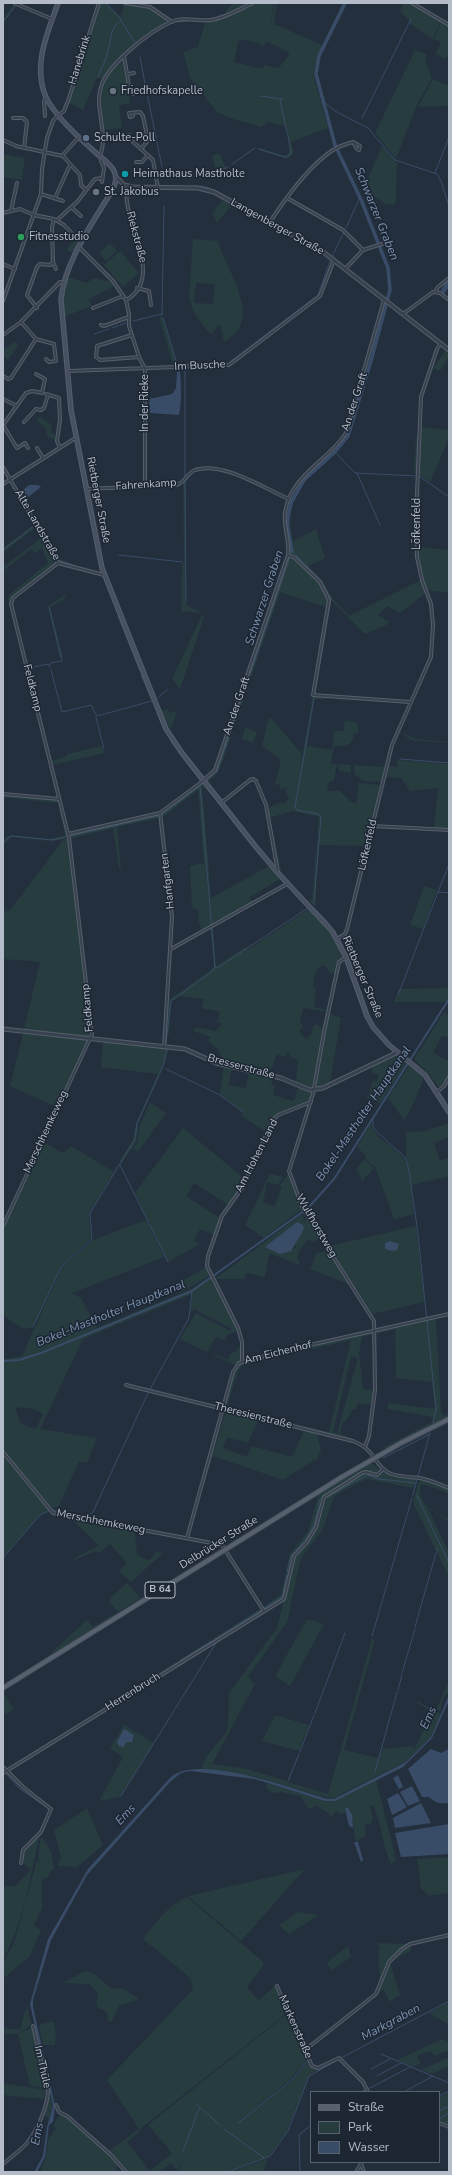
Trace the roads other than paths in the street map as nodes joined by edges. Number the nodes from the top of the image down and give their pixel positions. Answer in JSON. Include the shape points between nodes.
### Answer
{"nodes":[{"id":1,"x":58,"y":3,"type":"edge"},
{"id":2,"x":99,"y":3,"type":"edge"},
{"id":3,"x":125,"y":3,"type":"edge"},
{"id":4,"x":253,"y":3,"type":"edge"},
{"id":5,"x":412,"y":3,"type":"edge"},
{"id":6,"x":15,"y":4,"type":"edge"},
{"id":7,"x":52,"y":19,"type":"junction"},
{"id":8,"x":172,"y":22,"type":"junction"},
{"id":9,"x":449,"y":25,"type":"edge"},
{"id":10,"x":124,"y":56,"type":"junction"},
{"id":11,"x":134,"y":73,"type":"dead end"},
{"id":12,"x":128,"y":74,"type":"junction"},
{"id":13,"x":133,"y":94,"type":"dead end"},
{"id":14,"x":46,"y":98,"type":"junction"},
{"id":15,"x":132,"y":113,"type":"dead end"},
{"id":16,"x":59,"y":115,"type":"junction"},
{"id":17,"x":45,"y":116,"type":"dead end"},
{"id":18,"x":13,"y":118,"type":"dead end"},
{"id":19,"x":129,"y":135,"type":"dead end"},
{"id":20,"x":79,"y":137,"type":"junction"},
{"id":21,"x":3,"y":140,"type":"edge"},
{"id":22,"x":353,"y":142,"type":"dead end"},
{"id":23,"x":24,"y":148,"type":"junction"},
{"id":24,"x":142,"y":148,"type":"junction"},
{"id":25,"x":45,"y":153,"type":"junction"},
{"id":26,"x":148,"y":155,"type":"junction"},
{"id":27,"x":62,"y":156,"type":"junction"},
{"id":28,"x":101,"y":157,"type":"junction"},
{"id":29,"x":136,"y":162,"type":"dead end"},
{"id":30,"x":70,"y":166,"type":"junction"},
{"id":31,"x":115,"y":177,"type":"junction"},
{"id":32,"x":102,"y":178,"type":"junction"},
{"id":33,"x":102,"y":182,"type":"dead end"},
{"id":34,"x":120,"y":182,"type":"junction"},
{"id":35,"x":18,"y":183,"type":"dead end"},
{"id":36,"x":115,"y":184,"type":"junction"},
{"id":37,"x":124,"y":185,"type":"junction"},
{"id":38,"x":128,"y":186,"type":"junction"},
{"id":39,"x":158,"y":188,"type":"junction"},
{"id":40,"x":86,"y":190,"type":"junction"},
{"id":41,"x":41,"y":194,"type":"junction"},
{"id":42,"x":55,"y":198,"type":"junction"},
{"id":43,"x":287,"y":198,"type":"junction"},
{"id":44,"x":63,"y":201,"type":"dead end"},
{"id":45,"x":71,"y":207,"type":"junction"},
{"id":46,"x":11,"y":211,"type":"junction"},
{"id":47,"x":3,"y":213,"type":"edge"},
{"id":48,"x":34,"y":215,"type":"junction"},
{"id":49,"x":81,"y":216,"type":"dead end"},
{"id":50,"x":55,"y":219,"type":"junction"},
{"id":51,"x":270,"y":222,"type":"junction"},
{"id":52,"x":385,"y":243,"type":"dead end"},
{"id":53,"x":81,"y":246,"type":"junction"},
{"id":54,"x":363,"y":250,"type":"junction"},
{"id":55,"x":332,"y":259,"type":"junction"},
{"id":56,"x":53,"y":262,"type":"junction"},
{"id":57,"x":3,"y":264,"type":"edge"},
{"id":58,"x":15,"y":269,"type":"junction"},
{"id":59,"x":56,"y":269,"type":"dead end"},
{"id":60,"x":345,"y":269,"type":"junction"},
{"id":61,"x":449,"y":278,"type":"edge"},
{"id":62,"x":64,"y":283,"type":"junction"},
{"id":63,"x":137,"y":288,"type":"junction"},
{"id":64,"x":435,"y":292,"type":"junction"},
{"id":65,"x":123,"y":296,"type":"junction"},
{"id":66,"x":126,"y":300,"type":"junction"},
{"id":67,"x":385,"y":300,"type":"junction"},
{"id":68,"x":449,"y":300,"type":"edge"},
{"id":69,"x":3,"y":301,"type":"edge"},
{"id":70,"x":151,"y":305,"type":"dead end"},
{"id":71,"x":36,"y":308,"type":"junction"},
{"id":72,"x":92,"y":308,"type":"dead end"},
{"id":73,"x":403,"y":314,"type":"junction"},
{"id":74,"x":129,"y":317,"type":"junction"},
{"id":75,"x":21,"y":322,"type":"junction"},
{"id":76,"x":101,"y":324,"type":"dead end"},
{"id":77,"x":3,"y":335,"type":"edge"},
{"id":78,"x":132,"y":335,"type":"junction"},
{"id":79,"x":36,"y":339,"type":"junction"},
{"id":80,"x":440,"y":343,"type":"junction"},
{"id":81,"x":449,"y":350,"type":"edge"},
{"id":82,"x":139,"y":357,"type":"junction"},
{"id":83,"x":46,"y":359,"type":"dead end"},
{"id":84,"x":144,"y":368,"type":"junction"},
{"id":85,"x":67,"y":371,"type":"junction"},
{"id":86,"x":36,"y":374,"type":"dead end"},
{"id":87,"x":3,"y":376,"type":"edge"},
{"id":88,"x":3,"y":399,"type":"edge"},
{"id":89,"x":17,"y":406,"type":"junction"},
{"id":90,"x":24,"y":422,"type":"dead end"},
{"id":91,"x":3,"y":425,"type":"edge"},
{"id":92,"x":77,"y":438,"type":"junction"},
{"id":93,"x":28,"y":448,"type":"dead end"},
{"id":94,"x":37,"y":448,"type":"dead end"},
{"id":95,"x":60,"y":448,"type":"junction"},
{"id":96,"x":43,"y":458,"type":"junction"},
{"id":97,"x":3,"y":467,"type":"edge"},
{"id":98,"x":10,"y":480,"type":"junction"},
{"id":99,"x":3,"y":484,"type":"edge"},
{"id":100,"x":145,"y":486,"type":"junction"},
{"id":101,"x":86,"y":489,"type":"junction"},
{"id":102,"x":289,"y":499,"type":"junction"},
{"id":103,"x":288,"y":555,"type":"junction"},
{"id":104,"x":58,"y":564,"type":"junction"},
{"id":105,"x":104,"y":575,"type":"junction"},
{"id":106,"x":410,"y":702,"type":"junction"},
{"id":107,"x":204,"y":782,"type":"junction"},
{"id":108,"x":3,"y":794,"type":"edge"},
{"id":109,"x":59,"y":799,"type":"junction"},
{"id":110,"x":221,"y":803,"type":"junction"},
{"id":111,"x":160,"y":813,"type":"junction"},
{"id":112,"x":372,"y":826,"type":"junction"},
{"id":113,"x":449,"y":830,"type":"edge"},
{"id":114,"x":68,"y":834,"type":"junction"},
{"id":115,"x":278,"y":873,"type":"junction"},
{"id":116,"x":287,"y":884,"type":"junction"},
{"id":117,"x":337,"y":939,"type":"junction"},
{"id":118,"x":171,"y":950,"type":"junction"},
{"id":119,"x":346,"y":957,"type":"junction"},
{"id":120,"x":3,"y":1029,"type":"edge"},
{"id":121,"x":90,"y":1038,"type":"junction"},
{"id":122,"x":166,"y":1047,"type":"junction"},
{"id":123,"x":398,"y":1052,"type":"junction"},
{"id":124,"x":449,"y":1077,"type":"edge"},
{"id":125,"x":314,"y":1090,"type":"junction"},
{"id":126,"x":437,"y":1092,"type":"junction"},
{"id":127,"x":311,"y":1102,"type":"junction"},
{"id":128,"x":449,"y":1112,"type":"edge"},
{"id":129,"x":3,"y":1226,"type":"edge"},
{"id":130,"x":449,"y":1314,"type":"edge"},
{"id":131,"x":375,"y":1330,"type":"junction"},
{"id":132,"x":242,"y":1361,"type":"junction"},
{"id":133,"x":126,"y":1385,"type":"dead end"},
{"id":134,"x":223,"y":1408,"type":"junction"},
{"id":135,"x":449,"y":1419,"type":"edge"},
{"id":136,"x":365,"y":1447,"type":"junction"},
{"id":137,"x":3,"y":1452,"type":"edge"},
{"id":138,"x":375,"y":1458,"type":"junction"},
{"id":139,"x":384,"y":1469,"type":"junction"},
{"id":140,"x":449,"y":1488,"type":"edge"},
{"id":141,"x":187,"y":1538,"type":"junction"},
{"id":142,"x":225,"y":1550,"type":"junction"},
{"id":143,"x":264,"y":1611,"type":"junction"},
{"id":144,"x":3,"y":1688,"type":"edge"},
{"id":145,"x":3,"y":1767,"type":"edge"},
{"id":146,"x":7,"y":1770,"type":"junction"},
{"id":147,"x":3,"y":1773,"type":"edge"},
{"id":148,"x":21,"y":1863,"type":"dead end"},
{"id":149,"x":449,"y":1935,"type":"edge"},
{"id":150,"x":277,"y":1986,"type":"dead end"},
{"id":151,"x":33,"y":2026,"type":"dead end"},
{"id":152,"x":305,"y":2050,"type":"junction"},
{"id":153,"x":368,"y":2091,"type":"edge"},
{"id":154,"x":56,"y":2105,"type":"dead end"},
{"id":155,"x":361,"y":2163,"type":"edge"},
{"id":156,"x":3,"y":2164,"type":"edge"},
{"id":157,"x":126,"y":2172,"type":"edge"},
{"id":158,"x":356,"y":2172,"type":"edge"},
{"id":159,"x":364,"y":2172,"type":"edge"}],
"edges":[{"from":1,"to":7,"type":"main road"},
{"from":2,"to":16,"type":"street","name":"Hanebrink","via":[[68,101],[64,111]]},
{"from":3,"to":8,"type":"street","via":[[150,7]]},
{"from":4,"to":8,"type":"street","via":[[215,19]]},
{"from":5,"to":9,"type":"street"},
{"from":6,"to":7,"type":"street"},
{"from":7,"to":14,"type":"main road","via":[[41,60],[42,84]]},
{"from":8,"to":10,"type":"street"},
{"from":10,"to":12,"type":"street"},
{"from":10,"to":28,"type":"street","via":[[108,73],[100,88],[103,133]]},
{"from":11,"to":12,"type":"street"},
{"from":12,"to":13,"type":"street","via":[[130,92]]},
{"from":14,"to":16,"type":"main road"},
{"from":14,"to":17,"type":"street"},
{"from":15,"to":24,"type":"street","via":[[140,112],[143,116],[148,140]]},
{"from":16,"to":20,"type":"main road"},
{"from":16,"to":25,"type":"street","via":[[51,125]]},
{"from":18,"to":23,"type":"street","via":[[23,118],[27,122]]},
{"from":19,"to":24,"type":"street","via":[[129,138]]},
{"from":20,"to":27,"type":"street"},
{"from":20,"to":28,"type":"main road"},
{"from":21,"to":23,"type":"street"},
{"from":22,"to":43,"type":"street","via":[[334,149],[315,165]]},
{"from":23,"to":25,"type":"street"},
{"from":24,"to":26,"type":"street"},
{"from":25,"to":27,"type":"street"},
{"from":25,"to":41,"type":"street"},
{"from":26,"to":29,"type":"street","via":[[142,162]]},
{"from":26,"to":39,"type":"street","via":[[153,160]]},
{"from":27,"to":30,"type":"street"},
{"from":28,"to":31,"type":"main road","via":[[111,166]]},
{"from":28,"to":32,"type":"street","via":[[104,168]]},
{"from":30,"to":40,"type":"street","via":[[80,175],[81,185]]},
{"from":30,"to":42,"type":"street"},
{"from":31,"to":34,"type":"street","name":"Langenberger Straße"},
{"from":31,"to":36,"type":"main road"},
{"from":32,"to":33,"type":"street"},
{"from":32,"to":40,"type":"street","via":[[95,179]]},
{"from":34,"to":36,"type":"street"},
{"from":34,"to":37,"type":"street","name":"Langenberger Straße"},
{"from":35,"to":46,"type":"street"},
{"from":36,"to":37,"type":"street","name":"Langenberger Straße"},
{"from":36,"to":53,"type":"main road","name":"Rietberger Straße"},
{"from":37,"to":38,"type":"street","name":"Langenberger Straße"},
{"from":38,"to":39,"type":"street","name":"Langenberger Straße"},
{"from":38,"to":63,"type":"street","name":"Riekstraße","via":[[127,204],[144,269]]},
{"from":39,"to":51,"type":"street","name":"Langenberger Straße","via":[[209,190]]},
{"from":40,"to":45,"type":"street"},
{"from":41,"to":42,"type":"street"},
{"from":41,"to":48,"type":"street"},
{"from":42,"to":44,"type":"street"},
{"from":43,"to":51,"type":"street"},
{"from":43,"to":54,"type":"street","via":[[343,230]]},
{"from":45,"to":49,"type":"street"},
{"from":45,"to":50,"type":"street"},
{"from":46,"to":47,"type":"street"},
{"from":46,"to":48,"type":"street","via":[[20,208]]},
{"from":48,"to":50,"type":"street"},
{"from":48,"to":58,"type":"street"},
{"from":50,"to":53,"type":"street","via":[[64,224]]},
{"from":50,"to":56,"type":"street","via":[[52,227]]},
{"from":51,"to":55,"type":"street","name":"Langenberger Straße","via":[[313,245]]},
{"from":52,"to":54,"type":"street"},
{"from":53,"to":62,"type":"main road","name":"Rietberger Straße"},
{"from":53,"to":65,"type":"street"},
{"from":54,"to":60,"type":"street"},
{"from":55,"to":60,"type":"street","name":"Langenberger Straße"},
{"from":55,"to":84,"type":"street","name":"Im Busche","via":[[320,296],[231,364]]},
{"from":56,"to":59,"type":"street"},
{"from":56,"to":71,"type":"street","via":[[37,267],[28,295]]},
{"from":57,"to":58,"type":"street"},
{"from":58,"to":69,"type":"street"},
{"from":60,"to":67,"type":"street","name":"Langenberger Straße"},
{"from":61,"to":64,"type":"street"},
{"from":62,"to":71,"type":"street","via":[[60,282]]},
{"from":62,"to":85,"type":"main road","name":"Rietberger Straße","via":[[61,310]]},
{"from":63,"to":66,"type":"street","name":"Riekstraße"},
{"from":63,"to":70,"type":"street","via":[[149,291]]},
{"from":64,"to":68,"type":"street"},
{"from":64,"to":73,"type":"street"},
{"from":65,"to":66,"type":"street"},
{"from":65,"to":72,"type":"street"},
{"from":66,"to":74,"type":"street","name":"In der Rieke"},
{"from":67,"to":73,"type":"street","name":"Langenberger Straße"},
{"from":67,"to":102,"type":"street","name":"An der Graft","via":[[346,433],[333,450],[303,476]]},
{"from":71,"to":75,"type":"street"},
{"from":73,"to":80,"type":"street","name":"Langenberger Straße"},
{"from":74,"to":76,"type":"street","via":[[104,326]]},
{"from":74,"to":78,"type":"street","name":"In der Rieke"},
{"from":75,"to":77,"type":"street"},
{"from":75,"to":79,"type":"street"},
{"from":78,"to":82,"type":"street","name":"In der Rieke"},
{"from":78,"to":82,"type":"street","via":[[97,346],[96,357],[100,360]]},
{"from":79,"to":83,"type":"street","via":[[54,344],[56,361],[49,362]]},
{"from":79,"to":87,"type":"street","via":[[11,378],[8,380]]},
{"from":80,"to":81,"type":"street","name":"Langenberger Straße"},
{"from":80,"to":106,"type":"street","name":"Löfkenfeld","via":[[421,397],[417,476],[417,557],[430,604],[433,644],[430,662]]},
{"from":82,"to":84,"type":"street","name":"In der Rieke"},
{"from":84,"to":85,"type":"street","name":"Im Busche"},
{"from":84,"to":100,"type":"street","name":"In der Rieke"},
{"from":85,"to":92,"type":"main road","name":"Rietberger Straße"},
{"from":86,"to":89,"type":"street","via":[[45,380],[42,393],[29,392]]},
{"from":88,"to":89,"type":"street"},
{"from":89,"to":91,"type":"street"},
{"from":90,"to":95,"type":"street","via":[[36,408],[44,408],[47,395],[59,398],[60,420],[57,441]]},
{"from":91,"to":93,"type":"street","via":[[17,448],[25,443]]},
{"from":92,"to":95,"type":"street"},
{"from":92,"to":101,"type":"main road","name":"Rietberger Straße"},
{"from":94,"to":96,"type":"street"},
{"from":95,"to":96,"type":"street"},
{"from":96,"to":98,"type":"street"},
{"from":97,"to":98,"type":"street","name":"Alte Landstraße"},
{"from":98,"to":99,"type":"street"},
{"from":98,"to":104,"type":"street","name":"Alte Landstraße"},
{"from":100,"to":101,"type":"street","name":"Fahrenkamp"},
{"from":100,"to":102,"type":"street","name":"Fahrenkamp","via":[[179,484],[196,470],[220,468]]},
{"from":101,"to":105,"type":"main road","name":"Rietberger Straße"},
{"from":102,"to":103,"type":"street","name":"An der Graft","via":[[285,512]]},
{"from":103,"to":106,"type":"street","via":[[293,556],[320,582],[329,600],[314,695]]},
{"from":103,"to":107,"type":"street","name":"An der Graft","via":[[214,770]]},
{"from":104,"to":105,"type":"street","name":"Alte Landstraße"},
{"from":104,"to":109,"type":"street","name":"Feldkamp","via":[[13,598],[11,604]]},
{"from":105,"to":107,"type":"main road","name":"Rietberger Straße","via":[[166,728]]},
{"from":106,"to":112,"type":"street","name":"Löfkenfeld","via":[[392,745]]},
{"from":107,"to":110,"type":"main road","name":"Rietberger Straße"},
{"from":107,"to":111,"type":"street"},
{"from":108,"to":109,"type":"street"},
{"from":109,"to":114,"type":"street","name":"Feldkamp"},
{"from":110,"to":115,"type":"main road","name":"Rietberger Straße"},
{"from":110,"to":115,"type":"street","via":[[250,780],[256,781],[266,805]]},
{"from":111,"to":114,"type":"street"},
{"from":111,"to":118,"type":"street","name":"Hanfgarten","via":[[172,917]]},
{"from":112,"to":113,"type":"street"},
{"from":112,"to":117,"type":"street","name":"Löfkenfeld","via":[[348,929]]},
{"from":114,"to":121,"type":"street","name":"Feldkamp","via":[[92,1034]]},
{"from":115,"to":116,"type":"main road","name":"Rietberger Straße"},
{"from":116,"to":117,"type":"main road","name":"Rietberger Straße","via":[[321,917]]},
{"from":116,"to":118,"type":"street"},
{"from":117,"to":119,"type":"main road","name":"Rietberger Straße"},
{"from":118,"to":122,"type":"street","name":"Hanfgarten"},
{"from":119,"to":123,"type":"main road","name":"Rietberger Straße","via":[[371,1023],[381,1038]]},
{"from":119,"to":125,"type":"street","name":"Wulfhorstweg","via":[[339,962]]},
{"from":120,"to":121,"type":"street","name":"Bresserstraße"},
{"from":121,"to":122,"type":"street","name":"Bresserstraße"},
{"from":121,"to":129,"type":"street","name":"Merschhemkeweg"},
{"from":122,"to":125,"type":"street","name":"Bresserstraße","via":[[190,1051],[216,1063],[281,1078]]},
{"from":123,"to":125,"type":"street"},
{"from":123,"to":126,"type":"main road","name":"Rietberger Straße","via":[[425,1075]]},
{"from":124,"to":126,"type":"street"},
{"from":125,"to":127,"type":"street","name":"Wulfhorstweg"},
{"from":126,"to":128,"type":"main road","name":"Rietberger Straße"},
{"from":127,"to":131,"type":"street","name":"Wulfhorstweg","via":[[289,1170],[304,1210],[371,1314]]},
{"from":127,"to":132,"type":"street","name":"Am Hohen Land","via":[[278,1115],[273,1120],[242,1188],[219,1223],[206,1262],[240,1333]]},
{"from":130,"to":131,"type":"street","name":"Am Eichenhof"},
{"from":131,"to":132,"type":"street","name":"Am Eichenhof"},
{"from":131,"to":136,"type":"street","name":"Wulfhorstweg","via":[[375,1390]]},
{"from":132,"to":134,"type":"street","name":"Am Eichenhof","via":[[235,1367]]},
{"from":133,"to":134,"type":"street","name":"Theresienstraße"},
{"from":134,"to":136,"type":"street","name":"Theresienstraße","via":[[344,1438]]},
{"from":134,"to":141,"type":"street","name":"Am Eichenhof"},
{"from":135,"to":138,"type":"main road","number":"B 64"},
{"from":136,"to":138,"type":"street","name":"Theresienstraße"},
{"from":137,"to":141,"type":"street","name":"Merschhemkeweg","via":[[52,1513]]},
{"from":138,"to":139,"type":"street"},
{"from":138,"to":142,"type":"main road","name":"Delbrücker Straße","number":"B 64"},
{"from":139,"to":140,"type":"street","via":[[398,1476],[429,1480]]},
{"from":139,"to":143,"type":"street","name":"Herrenbruch","via":[[377,1475],[362,1473],[324,1497],[316,1527],[294,1556],[284,1599]]},
{"from":141,"to":142,"type":"street","name":"Merschhemkeweg","via":[[222,1545]]},
{"from":142,"to":143,"type":"street"},
{"from":142,"to":144,"type":"main road","name":"Delbrücker Straße","number":"B 64"},
{"from":143,"to":146,"type":"street","name":"Herrenbruch"},
{"from":145,"to":146,"type":"street"},
{"from":146,"to":147,"type":"street","name":"Herrenbruch"},
{"from":146,"to":148,"type":"street","via":[[23,1787],[51,1809],[41,1832],[23,1850]]},
{"from":149,"to":152,"type":"street","via":[[410,1944],[402,1949],[389,1962],[376,1994]]},
{"from":150,"to":152,"type":"street","name":"Markenstraße"},
{"from":151,"to":156,"type":"street","name":"Im Thüle","via":[[48,2090],[47,2098],[40,2119],[28,2141]]},
{"from":152,"to":153,"type":"street","name":"Markenstraße","via":[[315,2068],[339,2058],[363,2082]]},
{"from":154,"to":157,"type":"street","via":[[59,2112],[110,2154]]},
{"from":155,"to":158,"type":"street"},
{"from":155,"to":159,"type":"street"}]}
